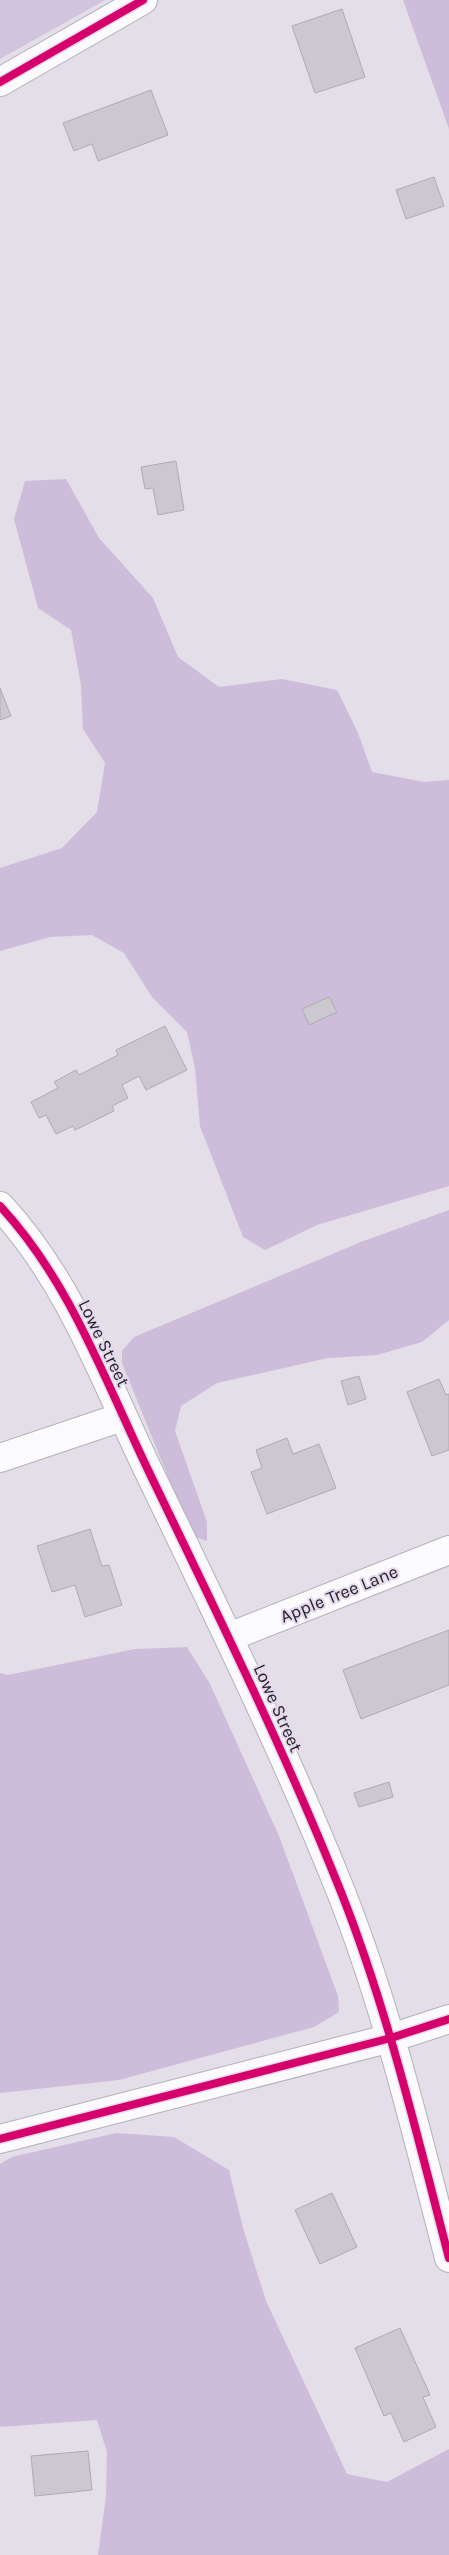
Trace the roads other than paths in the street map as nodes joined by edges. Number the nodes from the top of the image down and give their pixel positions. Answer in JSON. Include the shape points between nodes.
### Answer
{"nodes":[{"id":1,"x":143,"y":0,"type":"edge"},
{"id":2,"x":0,"y":82,"type":"edge"},
{"id":3,"x":0,"y":1206,"type":"edge"},
{"id":4,"x":122,"y":1417,"type":"junction"},
{"id":5,"x":0,"y":1458,"type":"edge"},
{"id":6,"x":449,"y":1550,"type":"edge"},
{"id":7,"x":229,"y":1637,"type":"junction"},
{"id":8,"x":449,"y":2019,"type":"edge"},
{"id":9,"x":391,"y":2038,"type":"junction"},
{"id":10,"x":0,"y":2139,"type":"edge"},
{"id":11,"x":449,"y":2258,"type":"edge"}],
"edges":[{"from":1,"to":2,"type":"street"},
{"from":3,"to":4,"type":"street","name":"Lowe Street","via":[[22,1229],[85,1331]]},
{"from":4,"to":5,"type":"street"},
{"from":4,"to":7,"type":"street","name":"Lowe Street"},
{"from":6,"to":7,"type":"street","name":"Apple Tree Lane"},
{"from":7,"to":9,"type":"street","name":"Lowe Street","via":[[342,1894]]},
{"from":8,"to":9,"type":"street"},
{"from":9,"to":10,"type":"street"},
{"from":9,"to":11,"type":"street","name":"Lowe Street"}]}
